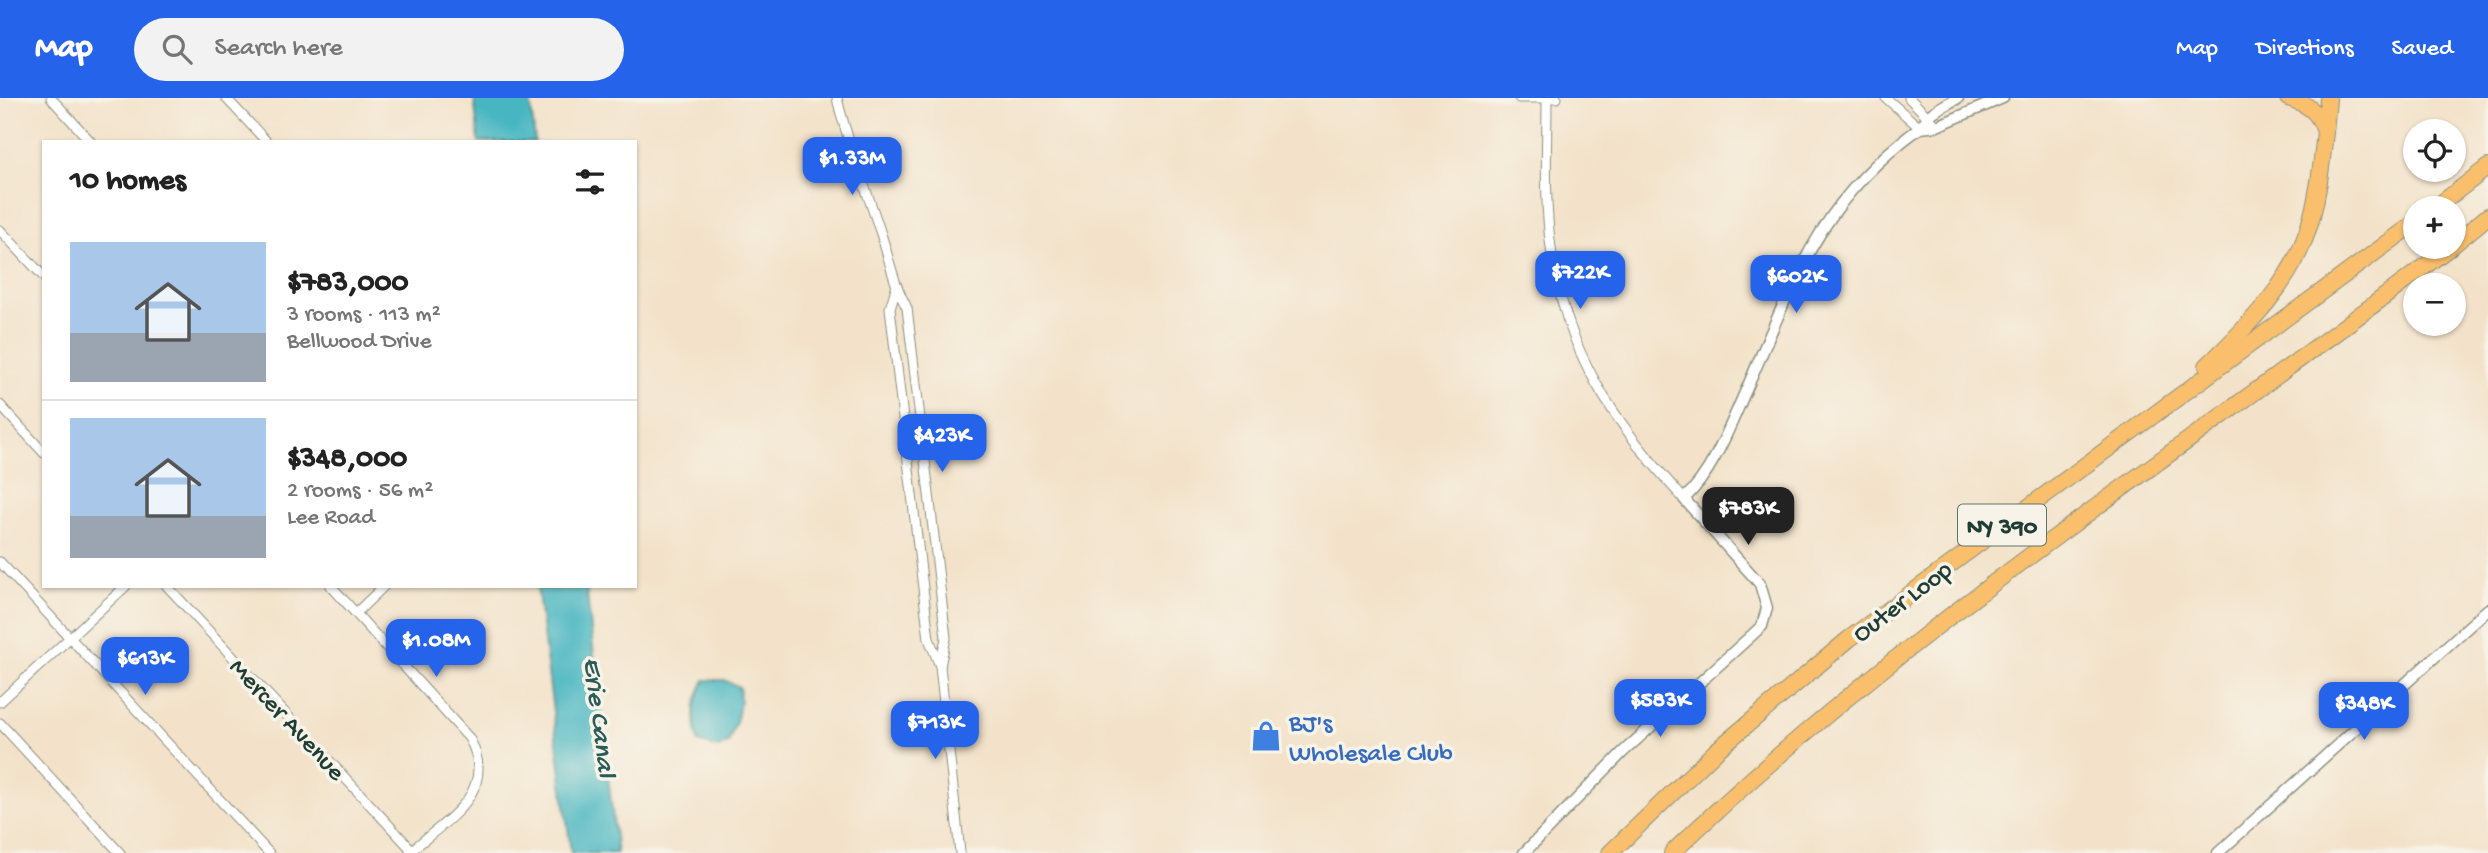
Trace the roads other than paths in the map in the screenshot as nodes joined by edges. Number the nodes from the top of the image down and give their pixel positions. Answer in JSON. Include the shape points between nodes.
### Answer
{"nodes":[{"id":1,"x":51,"y":98,"type":"edge"},
{"id":2,"x":226,"y":98,"type":"edge"},
{"id":3,"x":837,"y":98,"type":"edge"},
{"id":4,"x":1519,"y":98,"type":"edge"},
{"id":5,"x":1547,"y":98,"type":"edge"},
{"id":6,"x":1557,"y":98,"type":"edge"},
{"id":7,"x":1886,"y":98,"type":"edge"},
{"id":8,"x":1909,"y":98,"type":"edge"},
{"id":9,"x":1958,"y":98,"type":"edge"},
{"id":10,"x":2003,"y":98,"type":"edge"},
{"id":11,"x":2288,"y":98,"type":"edge"},
{"id":12,"x":2321,"y":98,"type":"edge"},
{"id":13,"x":2328,"y":98,"type":"edge"},
{"id":14,"x":1929,"y":116,"type":"junction"},
{"id":15,"x":1937,"y":126,"type":"junction"},
{"id":16,"x":1920,"y":128,"type":"junction"},
{"id":17,"x":2325,"y":131,"type":"junction"},
{"id":18,"x":89,"y":140,"type":"edge"},
{"id":19,"x":265,"y":140,"type":"edge"},
{"id":20,"x":2488,"y":167,"type":"edge"},
{"id":21,"x":2451,"y":196,"type":"edge"},
{"id":22,"x":2488,"y":216,"type":"edge"},
{"id":23,"x":2488,"y":224,"type":"edge"},
{"id":24,"x":0,"y":230,"type":"edge"},
{"id":25,"x":2403,"y":232,"type":"edge"},
{"id":26,"x":2466,"y":234,"type":"edge"},
{"id":27,"x":2466,"y":238,"type":"edge"},
{"id":28,"x":2435,"y":259,"type":"edge"},
{"id":29,"x":42,"y":275,"type":"edge"},
{"id":30,"x":896,"y":288,"type":"junction"},
{"id":31,"x":0,"y":405,"type":"edge"},
{"id":32,"x":2149,"y":418,"type":"junction"},
{"id":33,"x":42,"y":451,"type":"edge"},
{"id":34,"x":1684,"y":499,"type":"junction"},
{"id":35,"x":0,"y":562,"type":"edge"},
{"id":36,"x":124,"y":588,"type":"edge"},
{"id":37,"x":169,"y":588,"type":"edge"},
{"id":38,"x":333,"y":588,"type":"edge"},
{"id":39,"x":382,"y":588,"type":"edge"},
{"id":40,"x":2488,"y":609,"type":"edge"},
{"id":41,"x":356,"y":613,"type":"junction"},
{"id":42,"x":70,"y":638,"type":"junction"},
{"id":43,"x":940,"y":666,"type":"junction"},
{"id":44,"x":0,"y":702,"type":"edge"},
{"id":45,"x":0,"y":723,"type":"edge"},
{"id":46,"x":410,"y":852,"type":"edge"},
{"id":47,"x":120,"y":853,"type":"edge"},
{"id":48,"x":269,"y":853,"type":"edge"},
{"id":49,"x":960,"y":853,"type":"edge"},
{"id":50,"x":1524,"y":853,"type":"edge"},
{"id":51,"x":1610,"y":853,"type":"edge"},
{"id":52,"x":1672,"y":853,"type":"edge"},
{"id":53,"x":2218,"y":853,"type":"edge"}],
"edges":[{"from":1,"to":18,"type":"street"},
{"from":2,"to":19,"type":"street"},
{"from":3,"to":30,"type":"street"},
{"from":4,"to":5,"type":"street"},
{"from":5,"to":6,"type":"street"},
{"from":5,"to":34,"type":"street","via":[[1550,238],[1569,324],[1588,372],[1612,413]]},
{"from":7,"to":16,"type":"street"},
{"from":8,"to":14,"type":"street"},
{"from":9,"to":14,"type":"street"},
{"from":10,"to":15,"type":"street"},
{"from":11,"to":17,"type":"highway","via":[[2314,111]]},
{"from":12,"to":13,"type":"street"},
{"from":13,"to":17,"type":"highway"},
{"from":14,"to":15,"type":"street"},
{"from":14,"to":16,"type":"street"},
{"from":15,"to":16,"type":"street"},
{"from":16,"to":34,"type":"street","via":[[1868,171],[1824,224],[1726,434]]},
{"from":17,"to":32,"type":"highway","via":[[2315,213],[2287,278],[2250,324]]},
{"from":20,"to":21,"type":"highway"},
{"from":22,"to":26,"type":"highway","name":"Outer Loop","number":"NY 390"},
{"from":23,"to":27,"type":"highway"},
{"from":24,"to":29,"type":"street"},
{"from":25,"to":32,"type":"highway","name":"Outer Loop","number":"NY 390"},
{"from":28,"to":52,"type":"highway","name":"Outer Loop","number":"NY 390","via":[[1876,674],[1761,770]]},
{"from":30,"to":43,"type":"street","via":[[890,308],[929,639]]},
{"from":30,"to":43,"type":"street","via":[[907,308],[946,638]]},
{"from":31,"to":33,"type":"street"},
{"from":32,"to":51,"type":"highway","name":"Outer Loop","number":"NY 390","via":[[1813,667],[1692,773]]},
{"from":34,"to":50,"type":"street","via":[[1760,584],[1767,601],[1764,623],[1623,752]]},
{"from":35,"to":42,"type":"street"},
{"from":36,"to":42,"type":"street"},
{"from":37,"to":46,"type":"street","name":"Mercer Avenue"},
{"from":38,"to":41,"type":"street"},
{"from":39,"to":41,"type":"street"},
{"from":40,"to":53,"type":"street"},
{"from":41,"to":46,"type":"street","via":[[469,738],[479,764],[474,795]]},
{"from":42,"to":44,"type":"street"},
{"from":42,"to":48,"type":"street"},
{"from":43,"to":49,"type":"street"},
{"from":45,"to":47,"type":"street"}]}
